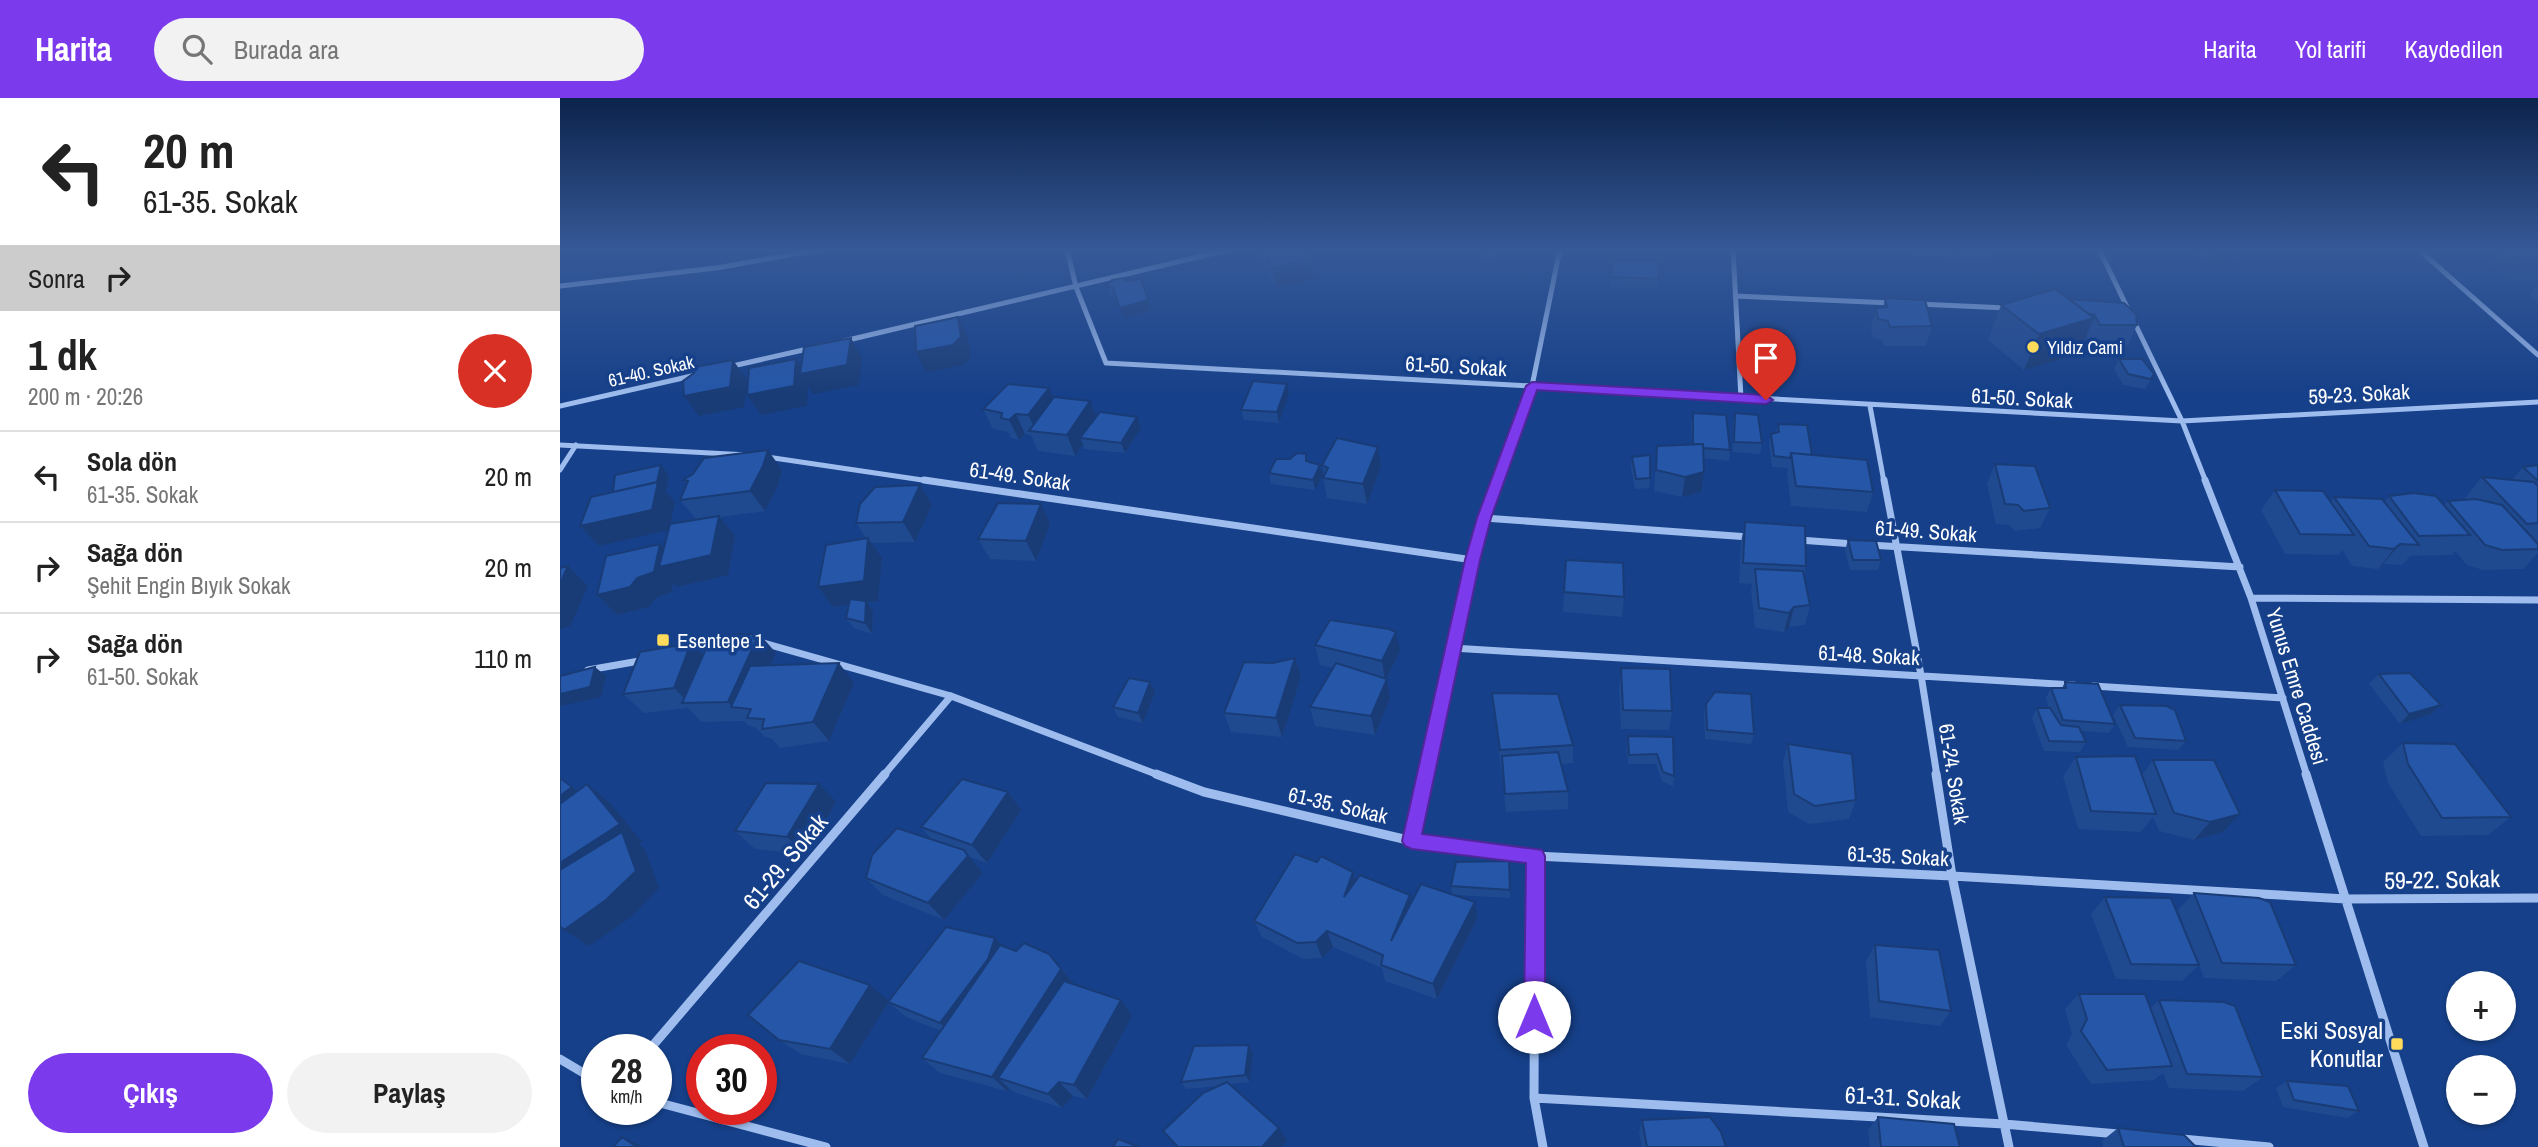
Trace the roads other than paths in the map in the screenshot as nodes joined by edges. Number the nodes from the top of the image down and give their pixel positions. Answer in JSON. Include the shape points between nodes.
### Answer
{"nodes":[{"id":1,"x":1029,"y":298,"type":"edge"},
{"id":2,"x":1080,"y":298,"type":"edge"},
{"id":3,"x":1550,"y":298,"type":"edge"},
{"id":4,"x":1735,"y":298,"type":"edge"},
{"id":5,"x":1781,"y":298,"type":"edge"},
{"id":6,"x":2122,"y":298,"type":"edge"},
{"id":7,"x":2473,"y":298,"type":"edge"},
{"id":8,"x":1899,"y":303,"type":"edge"},
{"id":9,"x":1912,"y":304,"type":"edge"},
{"id":10,"x":2021,"y":309,"type":"edge"},
{"id":11,"x":2116,"y":313,"type":"edge"},
{"id":12,"x":2130,"y":314,"type":"junction"},
{"id":13,"x":831,"y":344,"type":"edge"},
{"id":14,"x":818,"y":347,"type":"edge"},
{"id":15,"x":2538,"y":355,"type":"edge"},
{"id":16,"x":723,"y":369,"type":"edge"},
{"id":17,"x":709,"y":372,"type":"edge"},
{"id":18,"x":1532,"y":386,"type":"junction"},
{"id":19,"x":1741,"y":398,"type":"junction"},
{"id":20,"x":2538,"y":402,"type":"edge"},
{"id":21,"x":560,"y":406,"type":"edge"},
{"id":22,"x":1870,"y":406,"type":"junction"},
{"id":23,"x":2182,"y":421,"type":"junction"},
{"id":24,"x":560,"y":445,"type":"edge"},
{"id":25,"x":576,"y":445,"type":"junction"},
{"id":26,"x":560,"y":470,"type":"edge"},
{"id":27,"x":1484,"y":518,"type":"junction"},
{"id":28,"x":1759,"y":537,"type":"edge"},
{"id":29,"x":1786,"y":539,"type":"edge"},
{"id":30,"x":1896,"y":547,"type":"junction"},
{"id":31,"x":1473,"y":560,"type":"junction"},
{"id":32,"x":2240,"y":567,"type":"junction"},
{"id":33,"x":2251,"y":598,"type":"junction"},
{"id":34,"x":2538,"y":600,"type":"edge"},
{"id":35,"x":752,"y":640,"type":"edge"},
{"id":36,"x":1452,"y":648,"type":"junction"},
{"id":37,"x":656,"y":658,"type":"edge"},
{"id":38,"x":574,"y":673,"type":"edge"},
{"id":39,"x":1921,"y":676,"type":"junction"},
{"id":40,"x":951,"y":696,"type":"junction"},
{"id":41,"x":2283,"y":698,"type":"junction"},
{"id":42,"x":1412,"y":841,"type":"junction"},
{"id":43,"x":1535,"y":856,"type":"junction"},
{"id":44,"x":1952,"y":876,"type":"junction"},
{"id":45,"x":2538,"y":898,"type":"edge"},
{"id":46,"x":2346,"y":900,"type":"junction"},
{"id":47,"x":663,"y":1034,"type":"edge"},
{"id":48,"x":560,"y":1059,"type":"edge"},
{"id":49,"x":581,"y":1071,"type":"edge"},
{"id":50,"x":1534,"y":1098,"type":"junction"},
{"id":51,"x":672,"y":1106,"type":"edge"},
{"id":52,"x":2004,"y":1124,"type":"junction"},
{"id":53,"x":2123,"y":1134,"type":"edge"},
{"id":54,"x":2176,"y":1139,"type":"edge"},
{"id":55,"x":826,"y":1147,"type":"edge"},
{"id":56,"x":1543,"y":1147,"type":"edge"},
{"id":57,"x":2009,"y":1147,"type":"edge"},
{"id":58,"x":2269,"y":1147,"type":"edge"},
{"id":59,"x":2424,"y":1147,"type":"edge"}],
"edges":[{"from":1,"to":13,"type":"street"},
{"from":2,"to":18,"type":"street","name":"61-50. Sokak","via":[[1106,363]]},
{"from":3,"to":18,"type":"street"},
{"from":4,"to":19,"type":"street"},
{"from":5,"to":8,"type":"street"},
{"from":6,"to":12,"type":"street","name":"Yunus Emre Caddesi"},
{"from":7,"to":15,"type":"street"},
{"from":9,"to":10,"type":"street"},
{"from":11,"to":12,"type":"street"},
{"from":12,"to":23,"type":"street","name":"Yunus Emre Caddesi"},
{"from":14,"to":16,"type":"street","name":"61-40. Sokak"},
{"from":17,"to":21,"type":"street","name":"61-40. Sokak"},
{"from":18,"to":19,"type":"street","name":"61-50. Sokak"},
{"from":18,"to":27,"type":"street"},
{"from":19,"to":22,"type":"street","name":"61-50. Sokak"},
{"from":20,"to":23,"type":"street","name":"59-23. Sokak"},
{"from":22,"to":23,"type":"street","name":"61-50. Sokak"},
{"from":22,"to":30,"type":"street","name":"61-24. Sokak"},
{"from":23,"to":32,"type":"street","name":"Yunus Emre Caddesi"},
{"from":24,"to":25,"type":"street","name":"61-49. Sokak"},
{"from":25,"to":26,"type":"street"},
{"from":25,"to":31,"type":"street","name":"61-49. Sokak","via":[[732,452]]},
{"from":27,"to":28,"type":"street"},
{"from":27,"to":31,"type":"street"},
{"from":29,"to":30,"type":"street","name":"61-49. Sokak"},
{"from":30,"to":32,"type":"street","name":"61-49. Sokak"},
{"from":30,"to":39,"type":"street","name":"61-24. Sokak"},
{"from":31,"to":36,"type":"street"},
{"from":32,"to":33,"type":"street","name":"Yunus Emre Caddesi"},
{"from":33,"to":34,"type":"street"},
{"from":33,"to":41,"type":"street","name":"Yunus Emre Caddesi"},
{"from":35,"to":40,"type":"street","name":"61-35. Sokak"},
{"from":36,"to":39,"type":"street","name":"61-48. Sokak"},
{"from":36,"to":42,"type":"street"},
{"from":37,"to":38,"type":"street"},
{"from":39,"to":41,"type":"street","name":"61-48. Sokak"},
{"from":39,"to":44,"type":"street","name":"61-24. Sokak"},
{"from":40,"to":42,"type":"street","name":"61-35. Sokak","via":[[1204,792]]},
{"from":40,"to":47,"type":"street","name":"61-29. Sokak"},
{"from":41,"to":46,"type":"street","name":"Yunus Emre Caddesi"},
{"from":42,"to":43,"type":"street","name":"61-35. Sokak"},
{"from":43,"to":44,"type":"street","name":"61-35. Sokak"},
{"from":43,"to":50,"type":"street"},
{"from":44,"to":46,"type":"street","name":"61-35. Sokak"},
{"from":44,"to":52,"type":"street","name":"61-24. Sokak"},
{"from":45,"to":46,"type":"street","name":"59-22. Sokak"},
{"from":46,"to":59,"type":"street","name":"Yunus Emre Caddesi"},
{"from":48,"to":49,"type":"street"},
{"from":50,"to":52,"type":"street","name":"61-31. Sokak"},
{"from":50,"to":56,"type":"street"},
{"from":51,"to":55,"type":"street"},
{"from":52,"to":53,"type":"street","name":"61-31. Sokak"},
{"from":52,"to":57,"type":"street","name":"61-24. Sokak"},
{"from":54,"to":58,"type":"street"}]}
